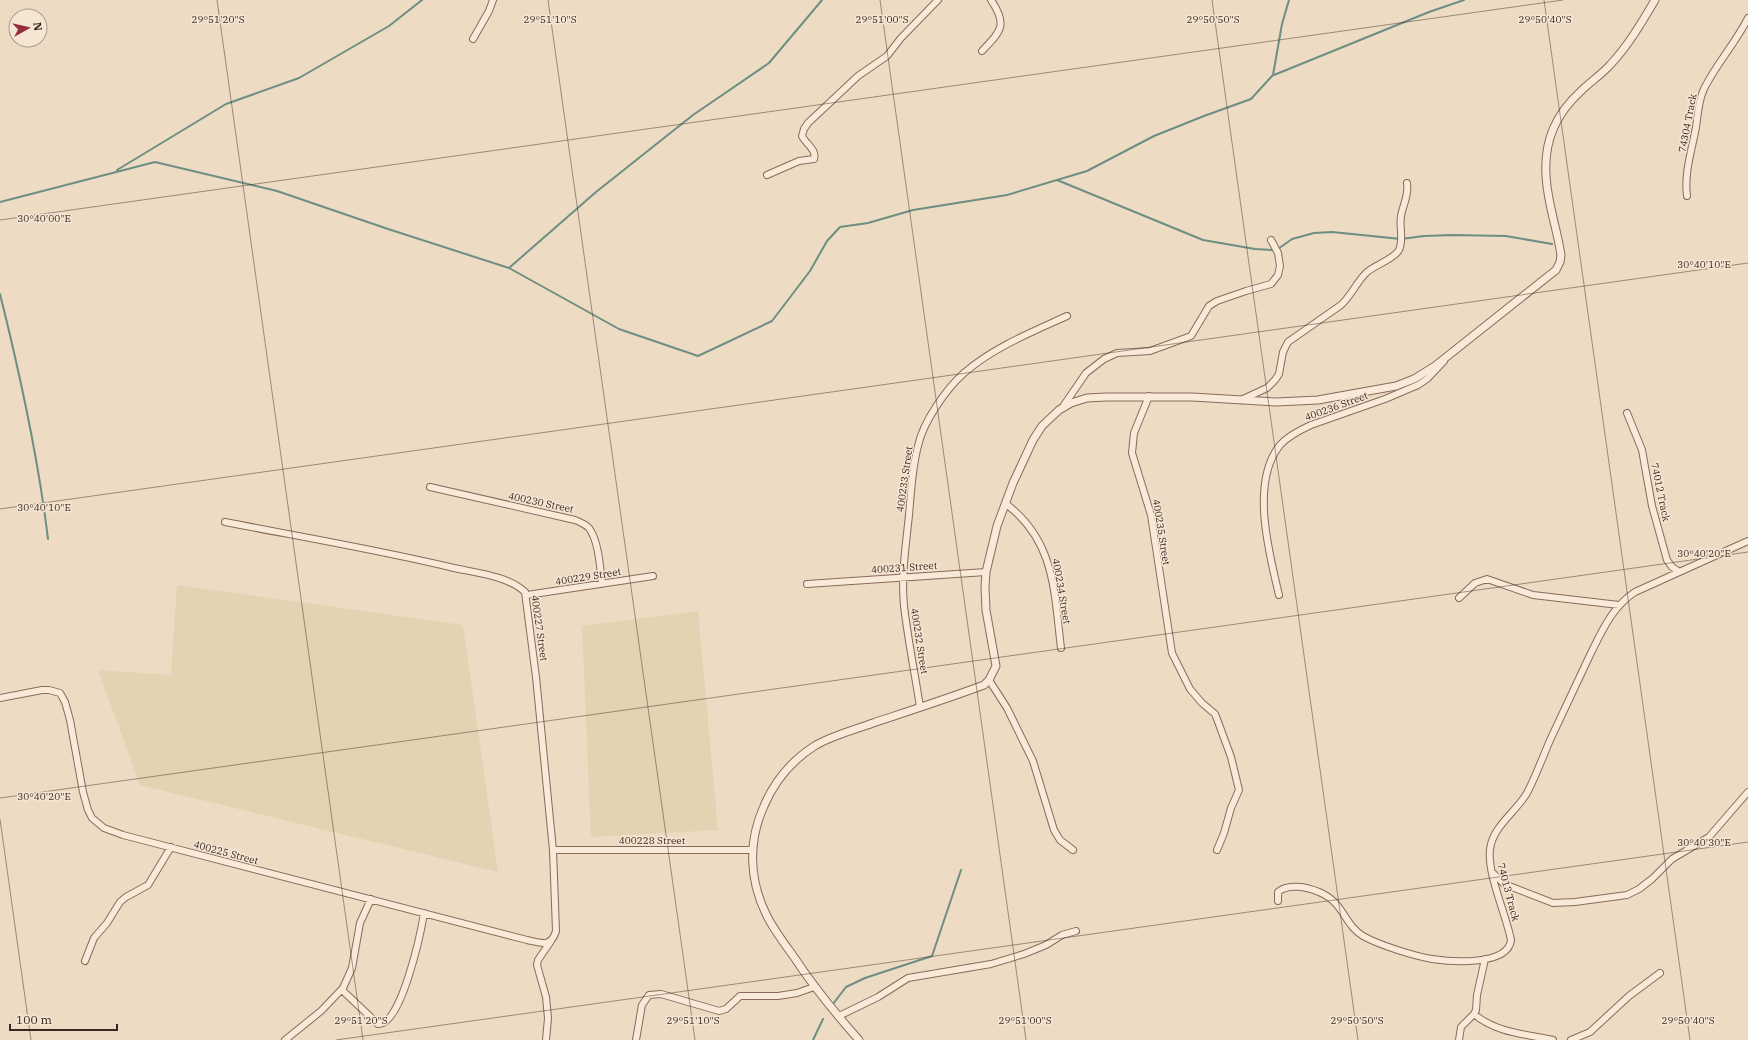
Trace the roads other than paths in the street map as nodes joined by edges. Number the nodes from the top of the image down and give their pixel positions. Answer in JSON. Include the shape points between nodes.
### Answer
{"nodes":[{"id":1,"x":493,"y":0,"type":"edge"},
{"id":2,"x":938,"y":0,"type":"edge"},
{"id":3,"x":991,"y":0,"type":"edge"},
{"id":4,"x":1655,"y":0,"type":"edge"},
{"id":5,"x":1748,"y":18,"type":"edge"},
{"id":6,"x":473,"y":39,"type":"dead end"},
{"id":7,"x":982,"y":51,"type":"dead end"},
{"id":8,"x":767,"y":175,"type":"dead end"},
{"id":9,"x":1407,"y":183,"type":"dead end"},
{"id":10,"x":1686,"y":196,"type":"dead end"},
{"id":11,"x":1271,"y":240,"type":"dead end"},
{"id":12,"x":1067,"y":316,"type":"dead end"},
{"id":13,"x":1447,"y":357,"type":"junction"},
{"id":14,"x":1149,"y":396,"type":"junction"},
{"id":15,"x":1240,"y":400,"type":"junction"},
{"id":16,"x":1062,"y":408,"type":"junction"},
{"id":17,"x":1627,"y":413,"type":"dead end"},
{"id":18,"x":430,"y":487,"type":"dead end"},
{"id":19,"x":1006,"y":504,"type":"junction"},
{"id":20,"x":225,"y":522,"type":"dead end"},
{"id":21,"x":1748,"y":541,"type":"edge"},
{"id":22,"x":1678,"y":571,"type":"junction"},
{"id":23,"x":986,"y":572,"type":"junction"},
{"id":24,"x":653,"y":576,"type":"dead end"},
{"id":25,"x":903,"y":576,"type":"junction"},
{"id":26,"x":602,"y":584,"type":"junction"},
{"id":27,"x":807,"y":584,"type":"dead end"},
{"id":28,"x":527,"y":595,"type":"junction"},
{"id":29,"x":1279,"y":595,"type":"dead end"},
{"id":30,"x":1459,"y":598,"type":"dead end"},
{"id":31,"x":1619,"y":605,"type":"junction"},
{"id":32,"x":1061,"y":648,"type":"dead end"},
{"id":33,"x":990,"y":680,"type":"junction"},
{"id":34,"x":0,"y":698,"type":"edge"},
{"id":35,"x":920,"y":708,"type":"junction"},
{"id":36,"x":1748,"y":792,"type":"edge"},
{"id":37,"x":171,"y":847,"type":"junction"},
{"id":38,"x":553,"y":850,"type":"junction"},
{"id":39,"x":752,"y":850,"type":"junction"},
{"id":40,"x":1072,"y":850,"type":"dead end"},
{"id":41,"x":1217,"y":850,"type":"dead end"},
{"id":42,"x":1492,"y":871,"type":"junction"},
{"id":43,"x":371,"y":899,"type":"junction"},
{"id":44,"x":1278,"y":901,"type":"dead end"},
{"id":45,"x":424,"y":914,"type":"junction"},
{"id":46,"x":1076,"y":931,"type":"dead end"},
{"id":47,"x":552,"y":940,"type":"junction"},
{"id":48,"x":1485,"y":959,"type":"junction"},
{"id":49,"x":85,"y":961,"type":"dead end"},
{"id":50,"x":1660,"y":973,"type":"dead end"},
{"id":51,"x":814,"y":987,"type":"junction"},
{"id":52,"x":342,"y":990,"type":"junction"},
{"id":53,"x":1474,"y":1014,"type":"junction"},
{"id":54,"x":839,"y":1016,"type":"junction"},
{"id":55,"x":285,"y":1040,"type":"edge"},
{"id":56,"x":546,"y":1040,"type":"edge"},
{"id":57,"x":636,"y":1040,"type":"edge"},
{"id":58,"x":858,"y":1040,"type":"edge"},
{"id":59,"x":1459,"y":1040,"type":"edge"},
{"id":60,"x":1553,"y":1040,"type":"edge"},
{"id":61,"x":1572,"y":1040,"type":"edge"}],
"edges":[{"from":1,"to":6,"type":"street"},
{"from":2,"to":8,"type":"street","via":[[887,56],[858,76],[804,129],[802,136],[815,153],[814,159]]},
{"from":3,"to":7,"type":"street","via":[[1002,23],[997,35]]},
{"from":4,"to":13,"type":"street","via":[[1618,56],[1568,103],[1554,126],[1548,149],[1546,174],[1561,255],[1556,270]]},
{"from":5,"to":10,"type":"street","name":"74304 Track","via":[[1701,94],[1685,184]]},
{"from":9,"to":15,"type":"street","via":[[1408,195],[1401,218],[1401,243],[1397,252],[1367,272],[1342,305],[1288,342],[1283,352],[1279,374],[1267,388]]},
{"from":11,"to":16,"type":"street","via":[[1277,250],[1280,266],[1278,275],[1271,284],[1217,301],[1209,306],[1191,336],[1154,350],[1117,353],[1104,359],[1086,373]]},
{"from":12,"to":25,"type":"street","name":"400233 Street","via":[[992,353],[964,373],[944,395],[918,445]]},
{"from":13,"to":15,"type":"street","via":[[1414,378],[1382,389],[1318,400]]},
{"from":13,"to":29,"type":"street","name":"400236 Street","via":[[1418,385],[1310,425],[1280,445],[1270,461],[1264,494],[1267,539]]},
{"from":14,"to":15,"type":"street"},
{"from":14,"to":16,"type":"street","via":[[1087,398]]},
{"from":14,"to":41,"type":"street","name":"400235 Street","via":[[1131,447],[1151,515],[1172,653],[1190,689],[1217,718],[1239,786],[1239,793],[1231,808]]},
{"from":16,"to":19,"type":"street","via":[[1050,417],[1033,440]]},
{"from":17,"to":22,"type":"street","name":"74012 Track","via":[[1642,450],[1652,506],[1667,560]]},
{"from":18,"to":26,"type":"street","name":"400230 Street","via":[[583,523],[593,536]]},
{"from":19,"to":23,"type":"street","via":[[997,526]]},
{"from":19,"to":32,"type":"street","name":"400234 Street","via":[[1027,522],[1041,544],[1048,562]]},
{"from":20,"to":28,"type":"street","name":"400227 Street","via":[[414,558],[473,572],[514,585]]},
{"from":21,"to":22,"type":"street","name":"74013 Track"},
{"from":22,"to":31,"type":"street","name":"74013 Track","via":[[1635,592]]},
{"from":23,"to":25,"type":"street","name":"400231 Street"},
{"from":23,"to":33,"type":"street","via":[[986,610],[996,666]]},
{"from":24,"to":26,"type":"street","name":"400229 Street"},
{"from":25,"to":27,"type":"street","name":"400231 Street","via":[[823,579]]},
{"from":25,"to":35,"type":"street","name":"400232 Street","via":[[904,606]]},
{"from":26,"to":28,"type":"street","name":"400229 Street"},
{"from":28,"to":38,"type":"street","name":"400227 Street"},
{"from":30,"to":31,"type":"street","via":[[1475,583],[1486,579],[1533,595]]},
{"from":31,"to":42,"type":"street","name":"74013 Track","via":[[1608,619],[1526,794],[1496,834],[1490,847]]},
{"from":33,"to":35,"type":"street","via":[[984,685]]},
{"from":33,"to":40,"type":"street","via":[[1033,761],[1054,830],[1060,840]]},
{"from":34,"to":37,"type":"street","name":"400225 Street","via":[[42,690],[60,693],[65,702],[83,792],[92,818],[104,828],[123,835]]},
{"from":35,"to":39,"type":"street","via":[[840,735],[804,754],[782,774],[769,795],[756,828]]},
{"from":36,"to":42,"type":"street","via":[[1709,837],[1672,859],[1652,879],[1627,895],[1553,903],[1504,884]]},
{"from":37,"to":43,"type":"street","name":"400225 Street"},
{"from":37,"to":49,"type":"street","via":[[148,885],[120,902],[94,938]]},
{"from":38,"to":39,"type":"street","name":"400228 Street"},
{"from":38,"to":47,"type":"street","name":"400227 Street","via":[[556,931]]},
{"from":39,"to":51,"type":"street","via":[[755,881],[766,915]]},
{"from":42,"to":48,"type":"street","name":"74013 Track","via":[[1511,940],[1509,949],[1505,952],[1497,957]]},
{"from":43,"to":45,"type":"street","name":"400225 Street"},
{"from":43,"to":52,"type":"street","via":[[360,923],[352,968]]},
{"from":44,"to":48,"type":"street","name":"74013 Track","via":[[1277,894],[1280,890],[1294,887],[1309,888],[1332,900],[1358,932],[1379,943],[1432,959]]},
{"from":45,"to":47,"type":"street","name":"400225 Street","via":[[543,944]]},
{"from":45,"to":52,"type":"street","via":[[414,959],[399,1003],[387,1022],[380,1025],[374,1022]]},
{"from":46,"to":54,"type":"street","via":[[1062,935],[1024,954],[991,964],[908,978],[878,998]]},
{"from":47,"to":56,"type":"street","via":[[537,965],[546,997]]},
{"from":48,"to":53,"type":"street"},
{"from":50,"to":61,"type":"street","via":[[1629,996],[1590,1032]]},
{"from":51,"to":54,"type":"street"},
{"from":51,"to":57,"type":"street","via":[[778,996],[740,996],[726,1009],[719,1010],[661,994],[649,995],[642,1005]]},
{"from":52,"to":55,"type":"street"},
{"from":53,"to":59,"type":"street","via":[[1462,1027]]},
{"from":53,"to":60,"type":"street","via":[[1496,1028]]},
{"from":54,"to":58,"type":"street"}]}
